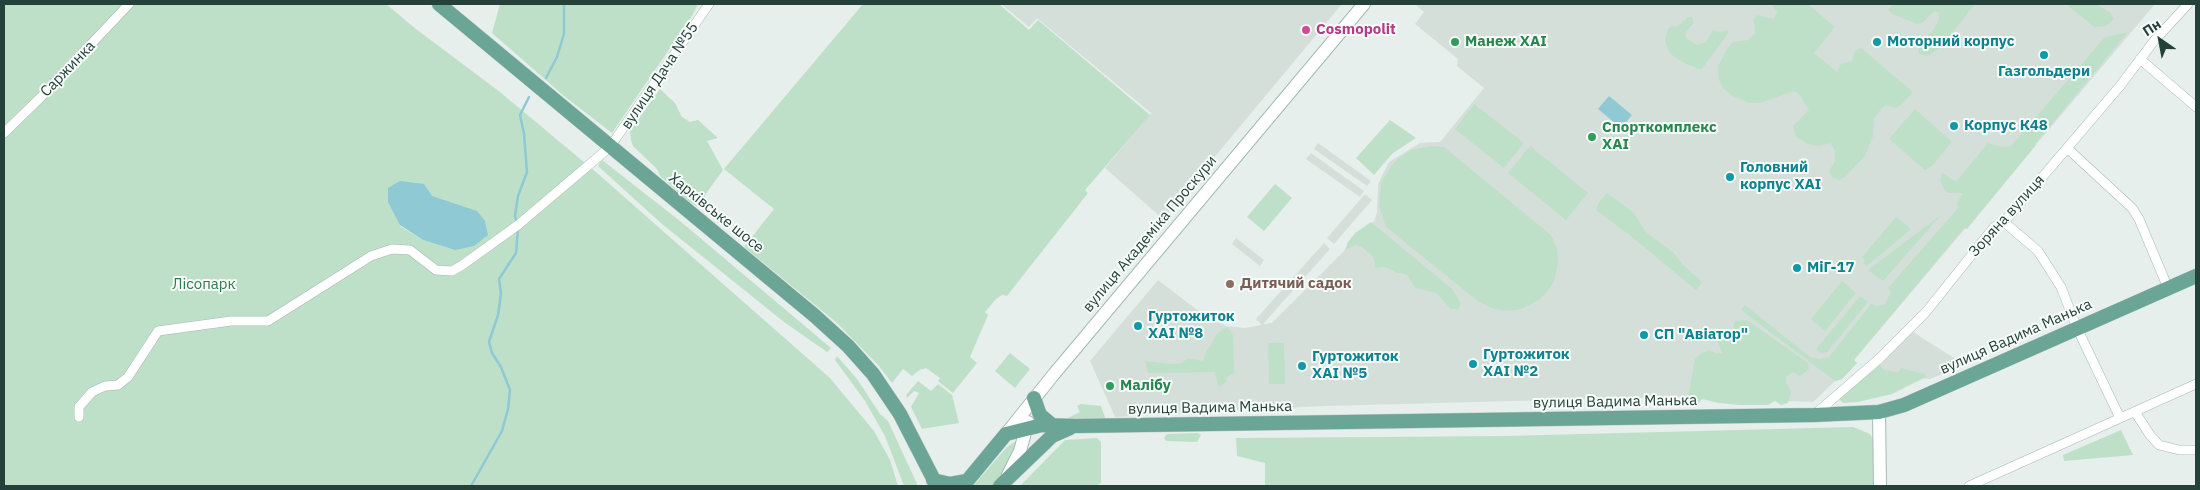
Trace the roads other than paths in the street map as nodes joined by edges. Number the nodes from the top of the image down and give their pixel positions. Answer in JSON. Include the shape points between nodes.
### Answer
{"nodes":[{"id":1,"x":129,"y":4,"type":"edge"},
{"id":2,"x":439,"y":4,"type":"edge"},
{"id":3,"x":709,"y":4,"type":"edge"},
{"id":4,"x":1364,"y":4,"type":"edge"},
{"id":5,"x":2188,"y":4,"type":"edge"},
{"id":6,"x":2140,"y":59,"type":"junction"},
{"id":7,"x":2196,"y":107,"type":"edge"},
{"id":8,"x":4,"y":133,"type":"edge"},
{"id":9,"x":610,"y":147,"type":"junction"},
{"id":10,"x":2067,"y":148,"type":"junction"},
{"id":11,"x":2004,"y":222,"type":"junction"},
{"id":12,"x":2196,"y":276,"type":"edge"},
{"id":13,"x":2168,"y":288,"type":"junction"},
{"id":14,"x":2077,"y":328,"type":"junction"},
{"id":15,"x":2196,"y":384,"type":"edge"},
{"id":16,"x":1034,"y":398,"type":"junction"},
{"id":17,"x":1879,"y":412,"type":"junction"},
{"id":18,"x":2135,"y":412,"type":"junction"},
{"id":19,"x":1814,"y":415,"type":"junction"},
{"id":20,"x":79,"y":417,"type":"dead end"},
{"id":21,"x":2120,"y":418,"type":"junction"},
{"id":22,"x":1052,"y":425,"type":"junction"},
{"id":23,"x":1075,"y":426,"type":"junction"},
{"id":24,"x":1026,"y":428,"type":"junction"},
{"id":25,"x":1006,"y":434,"type":"junction"},
{"id":26,"x":2196,"y":450,"type":"edge"},
{"id":27,"x":965,"y":483,"type":"edge"},
{"id":28,"x":935,"y":484,"type":"edge"},
{"id":29,"x":1000,"y":486,"type":"edge"},
{"id":30,"x":1010,"y":486,"type":"edge"},
{"id":31,"x":1880,"y":486,"type":"edge"},
{"id":32,"x":1969,"y":486,"type":"edge"}],
"edges":[{"from":1,"to":8,"type":"street","name":"Саржинка"},
{"from":2,"to":9,"type":"main road","name":"Харківське шосе"},
{"from":3,"to":9,"type":"street","name":"вулиця Дача №55"},
{"from":4,"to":16,"type":"street","name":"вулиця Академіка Проскури"},
{"from":5,"to":6,"type":"street","name":"Зоряна вулиця"},
{"from":6,"to":7,"type":"street"},
{"from":6,"to":10,"type":"street","name":"Зоряна вулиця"},
{"from":9,"to":20,"type":"street","name":"вулиця Дача №55","via":[[518,225],[452,271],[436,270],[410,250],[392,249],[371,256],[268,321],[231,321],[158,332],[128,377],[118,385],[92,392],[79,407]]},
{"from":9,"to":28,"type":"main road","name":"Харківське шосе","via":[[858,356],[900,414]]},
{"from":10,"to":11,"type":"street","name":"Зоряна вулиця"},
{"from":10,"to":13,"type":"street","via":[[2132,208]]},
{"from":11,"to":14,"type":"street","via":[[2038,251],[2049,266]]},
{"from":11,"to":19,"type":"street","name":"Зоряна вулиця","via":[[1994,227],[1926,312],[1880,358]]},
{"from":12,"to":13,"type":"main road","name":"вулиця Вадима Манька"},
{"from":13,"to":14,"type":"main road","name":"вулиця Вадима Манька"},
{"from":14,"to":17,"type":"main road","name":"вулиця Вадима Манька","via":[[1904,405]]},
{"from":14,"to":21,"type":"street"},
{"from":15,"to":18,"type":"street"},
{"from":16,"to":22,"type":"main road","via":[[1040,415]]},
{"from":16,"to":24,"type":"street"},
{"from":16,"to":25,"type":"street","name":"вулиця Академіка Проскури"},
{"from":17,"to":19,"type":"main road","name":"вулиця Вадима Манька"},
{"from":17,"to":31,"type":"street"},
{"from":18,"to":21,"type":"street"},
{"from":18,"to":26,"type":"street","via":[[2159,445]]},
{"from":19,"to":23,"type":"main road","name":"вулиця Вадима Манька"},
{"from":21,"to":32,"type":"street"},
{"from":22,"to":23,"type":"main road","name":"вулиця Вадима Манька"},
{"from":22,"to":24,"type":"main road","name":"вулиця Вадима Манька"},
{"from":23,"to":29,"type":"main road","via":[[1052,436]]},
{"from":23,"to":30,"type":"main road","via":[[1056,439]]},
{"from":24,"to":25,"type":"main road","name":"вулиця Вадима Манька"},
{"from":24,"to":29,"type":"street","via":[[1014,466]]},
{"from":25,"to":27,"type":"main road","name":"вулиця Академіка Проскури"},
{"from":27,"to":28,"type":"main road"}]}
